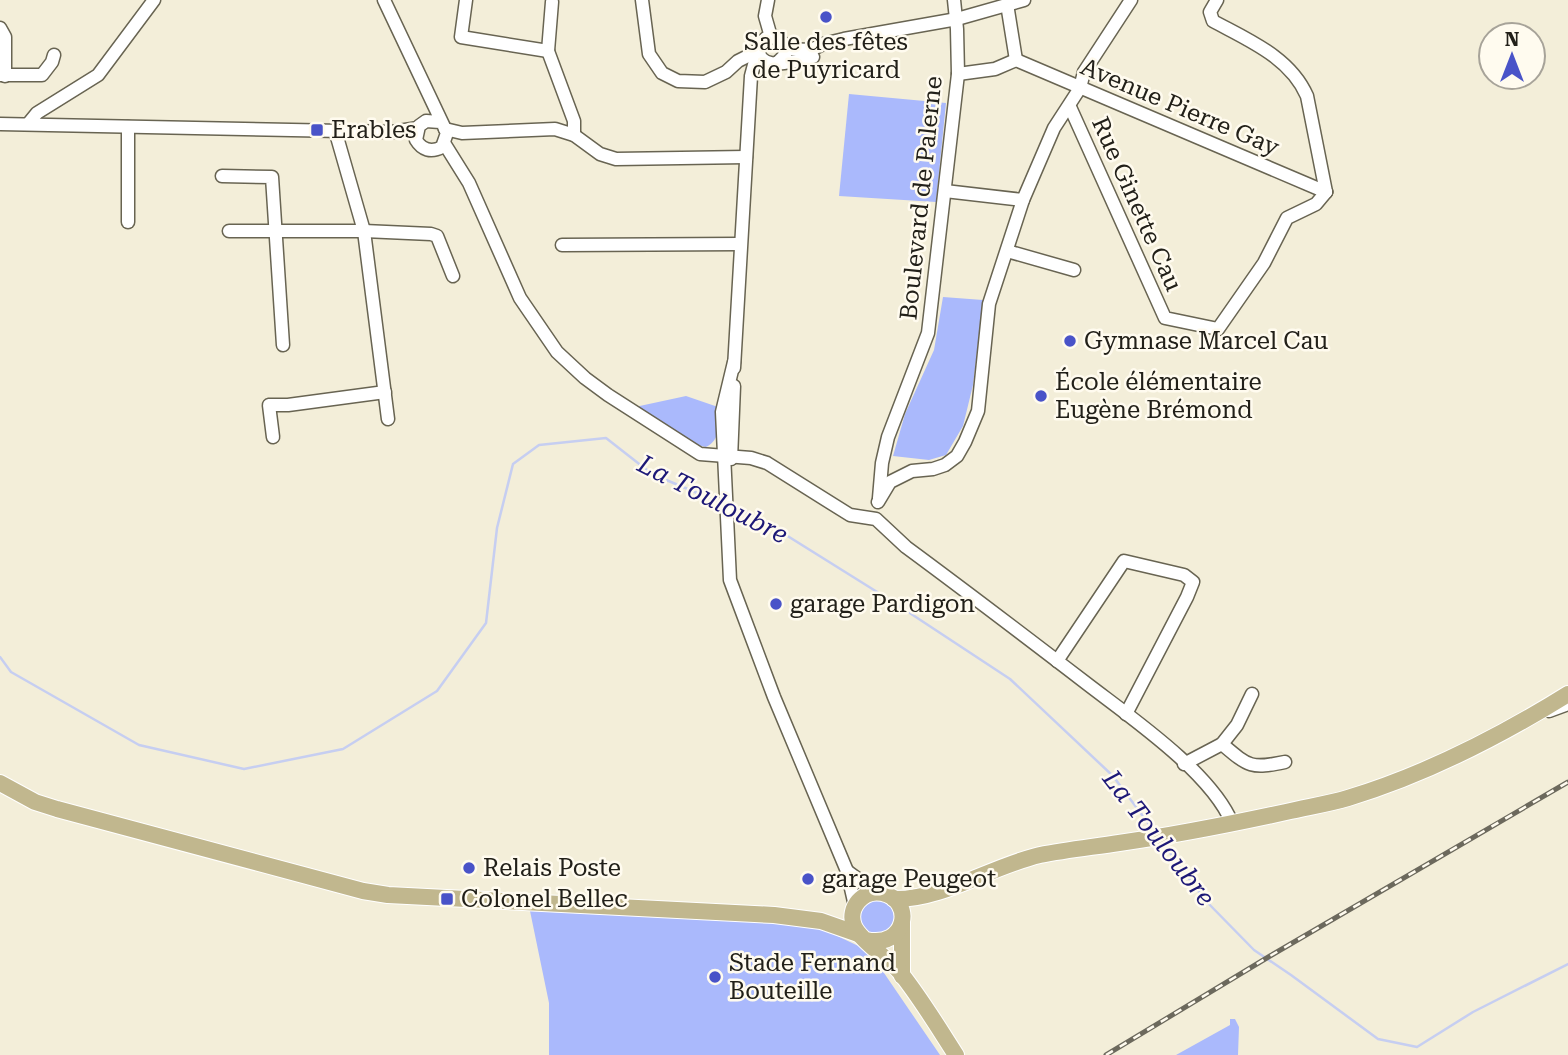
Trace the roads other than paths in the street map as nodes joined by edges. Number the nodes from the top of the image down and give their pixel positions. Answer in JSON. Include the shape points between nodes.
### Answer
{"nodes":[{"id":1,"x":154,"y":0,"type":"edge"},
{"id":2,"x":384,"y":0,"type":"edge"},
{"id":3,"x":466,"y":0,"type":"edge"},
{"id":4,"x":642,"y":0,"type":"edge"},
{"id":5,"x":768,"y":0,"type":"edge"},
{"id":6,"x":954,"y":0,"type":"edge"},
{"id":7,"x":1024,"y":0,"type":"edge"},
{"id":8,"x":1131,"y":0,"type":"edge"},
{"id":9,"x":1217,"y":0,"type":"edge"},
{"id":10,"x":552,"y":2,"type":"dead end"},
{"id":11,"x":1007,"y":4,"type":"junction"},
{"id":12,"x":957,"y":19,"type":"junction"},
{"id":13,"x":0,"y":29,"type":"edge"},
{"id":14,"x":771,"y":37,"type":"junction"},
{"id":15,"x":832,"y":42,"type":"junction"},
{"id":16,"x":786,"y":49,"type":"junction"},
{"id":17,"x":548,"y":51,"type":"junction"},
{"id":18,"x":54,"y":55,"type":"dead end"},
{"id":19,"x":765,"y":59,"type":"junction"},
{"id":20,"x":1016,"y":60,"type":"junction"},
{"id":21,"x":957,"y":75,"type":"junction"},
{"id":22,"x":2,"y":76,"type":"edge"},
{"id":23,"x":1080,"y":88,"type":"junction"},
{"id":24,"x":428,"y":97,"type":"junction"},
{"id":25,"x":1070,"y":107,"type":"junction"},
{"id":26,"x":6,"y":124,"type":"edge"},
{"id":27,"x":29,"y":124,"type":"junction"},
{"id":28,"x":128,"y":127,"type":"junction"},
{"id":29,"x":335,"y":130,"type":"junction"},
{"id":30,"x":419,"y":130,"type":"junction"},
{"id":31,"x":0,"y":134,"type":"edge"},
{"id":32,"x":574,"y":135,"type":"junction"},
{"id":33,"x":442,"y":137,"type":"junction"},
{"id":34,"x":746,"y":157,"type":"junction"},
{"id":35,"x":222,"y":176,"type":"dead end"},
{"id":36,"x":945,"y":191,"type":"junction"},
{"id":37,"x":1326,"y":192,"type":"junction"},
{"id":38,"x":1023,"y":200,"type":"junction"},
{"id":39,"x":128,"y":222,"type":"dead end"},
{"id":40,"x":363,"y":230,"type":"junction"},
{"id":41,"x":229,"y":231,"type":"dead end"},
{"id":42,"x":275,"y":231,"type":"junction"},
{"id":43,"x":740,"y":244,"type":"junction"},
{"id":44,"x":562,"y":245,"type":"dead end"},
{"id":45,"x":1007,"y":251,"type":"junction"},
{"id":46,"x":1074,"y":270,"type":"dead end"},
{"id":47,"x":453,"y":276,"type":"dead end"},
{"id":48,"x":283,"y":345,"type":"dead end"},
{"id":49,"x":385,"y":392,"type":"junction"},
{"id":50,"x":388,"y":419,"type":"dead end"},
{"id":51,"x":273,"y":437,"type":"dead end"},
{"id":52,"x":728,"y":457,"type":"junction"},
{"id":53,"x":878,"y":502,"type":"junction"},
{"id":54,"x":876,"y":519,"type":"junction"},
{"id":55,"x":1057,"y":661,"type":"junction"},
{"id":56,"x":1252,"y":694,"type":"dead end"},
{"id":57,"x":1568,"y":694,"type":"edge"},
{"id":58,"x":1568,"y":704,"type":"edge"},
{"id":59,"x":1126,"y":714,"type":"junction"},
{"id":60,"x":1528,"y":719,"type":"junction"},
{"id":61,"x":1222,"y":744,"type":"junction"},
{"id":62,"x":1285,"y":762,"type":"dead end"},
{"id":63,"x":1184,"y":764,"type":"junction"},
{"id":64,"x":0,"y":783,"type":"edge"},
{"id":65,"x":1232,"y":823,"type":"junction"},
{"id":66,"x":847,"y":871,"type":"junction"},
{"id":67,"x":950,"y":887,"type":"junction"},
{"id":68,"x":876,"y":892,"type":"junction"},
{"id":69,"x":894,"y":899,"type":"junction"},
{"id":70,"x":854,"y":908,"type":"junction"},
{"id":71,"x":821,"y":921,"type":"junction"},
{"id":72,"x":899,"y":928,"type":"junction"},
{"id":73,"x":862,"y":937,"type":"junction"},
{"id":74,"x":901,"y":974,"type":"junction"},
{"id":75,"x":957,"y":1055,"type":"edge"}],
"edges":[{"from":1,"to":27,"type":"street","via":[[98,75],[37,113]]},
{"from":2,"to":24,"type":"street"},
{"from":3,"to":17,"type":"street","via":[[461,37]]},
{"from":4,"to":19,"type":"street","via":[[649,54],[662,73],[678,81],[705,82],[738,61]]},
{"from":5,"to":14,"type":"street","via":[[765,16]]},
{"from":6,"to":12,"type":"street","name":"Boulevard de Palerne"},
{"from":7,"to":11,"type":"street"},
{"from":8,"to":23,"type":"street","via":[[1084,72]]},
{"from":9,"to":37,"type":"street","via":[[1210,12],[1213,21],[1267,51],[1302,84]]},
{"from":10,"to":17,"type":"street"},
{"from":11,"to":12,"type":"street"},
{"from":11,"to":20,"type":"street"},
{"from":12,"to":15,"type":"street"},
{"from":12,"to":21,"type":"street","name":"Boulevard de Palerne"},
{"from":13,"to":22,"type":"street","via":[[5,37]]},
{"from":14,"to":16,"type":"street","via":[[781,40]]},
{"from":14,"to":19,"type":"street","via":[[761,41]]},
{"from":15,"to":16,"type":"street","via":[[811,50]]},
{"from":15,"to":19,"type":"street","via":[[812,57]]},
{"from":16,"to":19,"type":"street","via":[[782,60]]},
{"from":17,"to":32,"type":"street","via":[[574,121]]},
{"from":18,"to":22,"type":"street","via":[[42,75]]},
{"from":19,"to":34,"type":"street","via":[[753,69]]},
{"from":20,"to":21,"type":"street","via":[[995,69]]},
{"from":20,"to":23,"type":"street","name":"Avenue Pierre Gay"},
{"from":21,"to":36,"type":"street","name":"Boulevard de Palerne"},
{"from":23,"to":25,"type":"street"},
{"from":23,"to":37,"type":"street","name":"Avenue Pierre Gay"},
{"from":24,"to":30,"type":"street"},
{"from":24,"to":33,"type":"street"},
{"from":25,"to":37,"type":"street","name":"Rue Ginette Cau","via":[[1165,318],[1218,329],[1264,263],[1287,218],[1317,204]]},
{"from":25,"to":38,"type":"street","via":[[1054,128]]},
{"from":26,"to":27,"type":"street"},
{"from":26,"to":31,"type":"street"},
{"from":27,"to":28,"type":"street"},
{"from":28,"to":29,"type":"street"},
{"from":28,"to":39,"type":"street"},
{"from":29,"to":30,"type":"street"},
{"from":29,"to":40,"type":"street"},
{"from":30,"to":33,"type":"street","via":[[431,120]]},
{"from":30,"to":33,"type":"street","via":[[427,150]]},
{"from":32,"to":33,"type":"street","via":[[555,129]]},
{"from":32,"to":34,"type":"street","via":[[600,154],[616,159]]},
{"from":33,"to":52,"type":"street","via":[[469,183],[520,298],[557,352],[608,396],[683,444],[700,454]]},
{"from":34,"to":43,"type":"street"},
{"from":35,"to":42,"type":"street","via":[[272,177]]},
{"from":36,"to":38,"type":"street"},
{"from":36,"to":53,"type":"street","name":"Boulevard de Palerne","via":[[928,333],[888,437]]},
{"from":38,"to":45,"type":"street"},
{"from":40,"to":42,"type":"street"},
{"from":40,"to":47,"type":"street","via":[[438,236]]},
{"from":40,"to":49,"type":"street"},
{"from":41,"to":42,"type":"street"},
{"from":42,"to":48,"type":"street"},
{"from":43,"to":44,"type":"street"},
{"from":43,"to":52,"type":"street"},
{"from":45,"to":46,"type":"street"},
{"from":45,"to":53,"type":"street","via":[[989,304],[978,411],[965,442],[945,465],[912,471],[890,482]]},
{"from":49,"to":50,"type":"street"},
{"from":49,"to":51,"type":"street","via":[[268,405]]},
{"from":52,"to":54,"type":"street","via":[[767,463],[850,515]]},
{"from":52,"to":66,"type":"street","via":[[730,580]]},
{"from":53,"to":54,"type":"street","name":"Boulevard de Palerne"},
{"from":54,"to":55,"type":"street","via":[[906,547]]},
{"from":55,"to":59,"type":"street"},
{"from":55,"to":59,"type":"street","via":[[1124,561],[1184,575],[1193,582],[1187,597]]},
{"from":56,"to":61,"type":"street"},
{"from":57,"to":60,"type":"main road"},
{"from":58,"to":60,"type":"street"},
{"from":59,"to":63,"type":"street"},
{"from":60,"to":65,"type":"main road","via":[[1402,779],[1347,798]]},
{"from":61,"to":62,"type":"street","via":[[1242,761],[1258,767]]},
{"from":61,"to":63,"type":"street"},
{"from":63,"to":65,"type":"street","via":[[1206,784]]},
{"from":64,"to":71,"type":"main road","via":[[57,809],[363,891]]},
{"from":65,"to":67,"type":"main road","via":[[1038,856]]},
{"from":66,"to":68,"type":"street"},
{"from":66,"to":70,"type":"street"},
{"from":67,"to":69,"type":"main road"},
{"from":67,"to":72,"type":"main road","via":[[926,900]]},
{"from":68,"to":69,"type":"main road"},
{"from":68,"to":70,"type":"main road"},
{"from":69,"to":72,"type":"main road","via":[[902,914]]},
{"from":70,"to":71,"type":"main road","via":[[844,917]]},
{"from":70,"to":73,"type":"main road","via":[[853,926]]},
{"from":71,"to":73,"type":"main road"},
{"from":72,"to":73,"type":"main road","via":[[878,943]]},
{"from":72,"to":74,"type":"main road","via":[[895,954]]},
{"from":73,"to":74,"type":"main road"},
{"from":74,"to":75,"type":"main road"}]}
